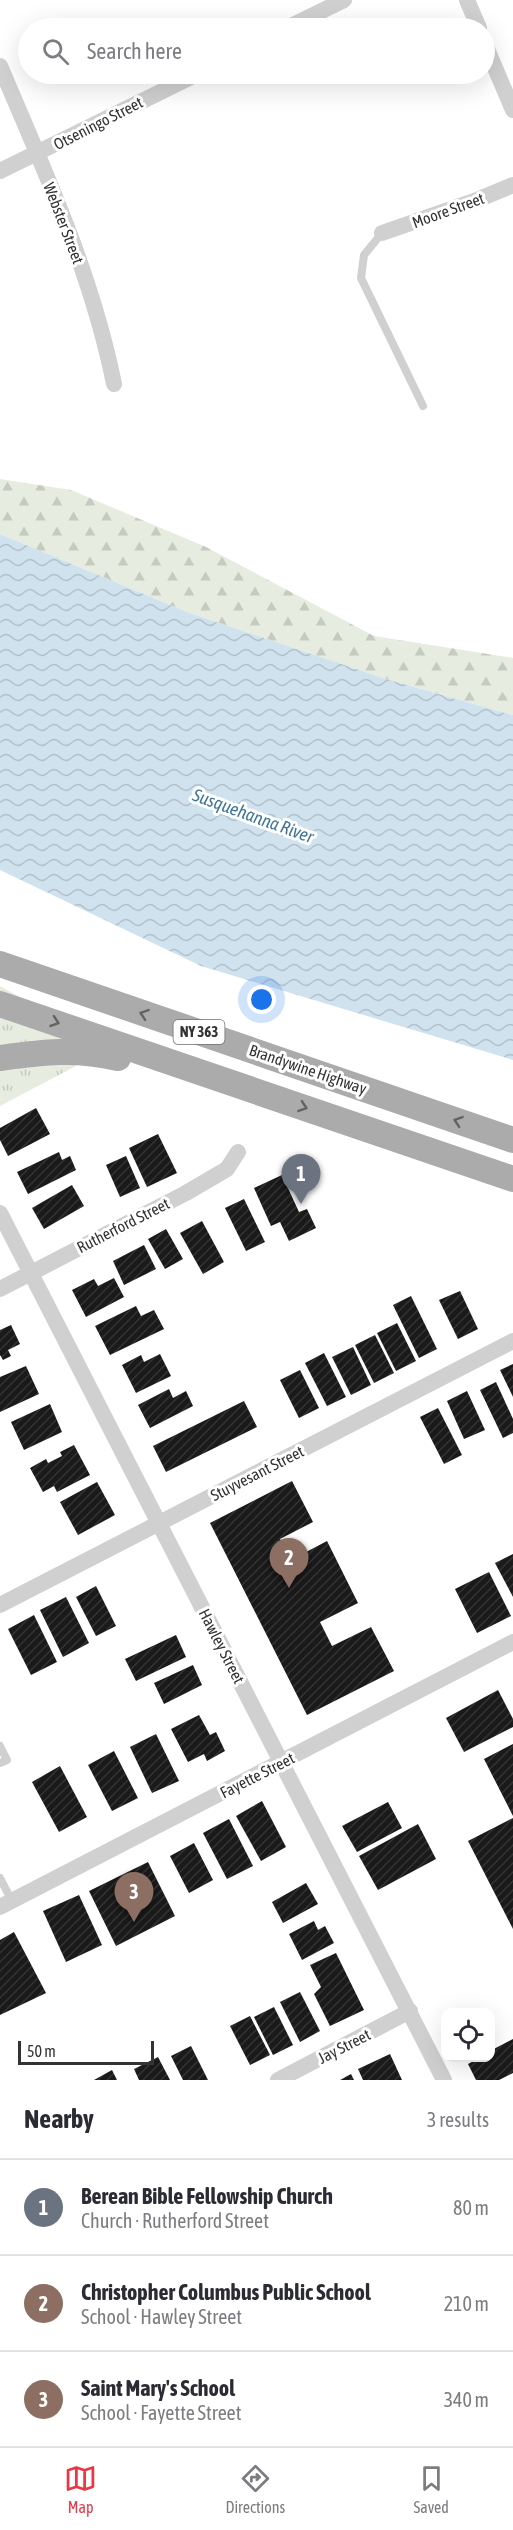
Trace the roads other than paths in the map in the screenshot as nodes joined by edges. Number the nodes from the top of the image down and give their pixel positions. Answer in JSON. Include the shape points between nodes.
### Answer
{"nodes":[{"id":1,"x":344,"y":0,"type":"edge"},
{"id":2,"x":467,"y":0,"type":"edge"},
{"id":3,"x":307,"y":18,"type":"edge"},
{"id":4,"x":475,"y":18,"type":"edge"},
{"id":5,"x":0,"y":66,"type":"edge"},
{"id":6,"x":495,"y":68,"type":"edge"},
{"id":7,"x":177,"y":84,"type":"edge"},
{"id":8,"x":513,"y":110,"type":"edge"},
{"id":9,"x":37,"y":153,"type":"junction"},
{"id":10,"x":0,"y":171,"type":"edge"},
{"id":11,"x":513,"y":185,"type":"edge"},
{"id":12,"x":382,"y":233,"type":"joint"},
{"id":13,"x":114,"y":384,"type":"dead end"},
{"id":14,"x":423,"y":405,"type":"dead end"},
{"id":15,"x":0,"y":950,"type":"edge"},
{"id":16,"x":0,"y":964,"type":"edge"},
{"id":17,"x":102,"y":999,"type":"junction"},
{"id":18,"x":0,"y":1004,"type":"edge"},
{"id":19,"x":0,"y":1058,"type":"edge"},
{"id":20,"x":247,"y":1088,"type":"junction"},
{"id":21,"x":513,"y":1140,"type":"edge"},
{"id":22,"x":415,"y":1145,"type":"junction"},
{"id":23,"x":238,"y":1152,"type":"dead end"},
{"id":24,"x":513,"y":1179,"type":"edge"},
{"id":25,"x":513,"y":1193,"type":"edge"},
{"id":26,"x":0,"y":1213,"type":"edge"},
{"id":27,"x":32,"y":1272,"type":"junction"},
{"id":28,"x":0,"y":1289,"type":"edge"},
{"id":29,"x":513,"y":1341,"type":"edge"},
{"id":30,"x":159,"y":1524,"type":"junction"},
{"id":31,"x":0,"y":1605,"type":"edge"},
{"id":32,"x":511,"y":1648,"type":"edge"},
{"id":33,"x":0,"y":1746,"type":"edge"},
{"id":34,"x":0,"y":1763,"type":"edge"},
{"id":35,"x":281,"y":1763,"type":"junction"},
{"id":36,"x":0,"y":1878,"type":"edge"},
{"id":37,"x":6,"y":1904,"type":"edge"},
{"id":38,"x":410,"y":2011,"type":"junction"},
{"id":39,"x":278,"y":2080,"type":"edge"},
{"id":40,"x":444,"y":2080,"type":"edge"}],
"edges":[{"from":1,"to":3,"type":"street"},
{"from":2,"to":4,"type":"street"},
{"from":5,"to":9,"type":"street","name":"Webster Street"},
{"from":6,"to":8,"type":"street"},
{"from":7,"to":9,"type":"street","name":"Otseningo Street"},
{"from":9,"to":10,"type":"street","name":"Otseningo Street"},
{"from":9,"to":13,"type":"street","name":"Webster Street","via":[[91,292]]},
{"from":11,"to":12,"type":"street","name":"Moore Street"},
{"from":12,"to":14,"type":"lane","via":[[364,255],[361,278]]},
{"from":15,"to":17,"type":"main road"},
{"from":16,"to":17,"type":"main road","name":"Brandywine Highway","number":"NY 363"},
{"from":21,"to":17,"type":"main road","name":"Brandywine Highway","number":"NY 363","one_way":true},
{"from":18,"to":20,"type":"main road","number":"NY 363","one_way":true},
{"from":19,"to":20,"type":"main road","via":[[49,1051],[89,1052]]},
{"from":20,"to":22,"type":"main road","number":"NY 363","one_way":true},
{"from":22,"to":24,"type":"main road","number":"NY 363"},
{"from":22,"to":25,"type":"main road"},
{"from":23,"to":27,"type":"street","name":"Rutherford Street","via":[[227,1169],[186,1193]]},
{"from":26,"to":27,"type":"street","name":"Hawley Street"},
{"from":27,"to":28,"type":"street","name":"Rutherford Street"},
{"from":27,"to":30,"type":"street","name":"Hawley Street"},
{"from":29,"to":30,"type":"street","name":"Stuyvesant Street"},
{"from":30,"to":31,"type":"street","name":"Stuyvesant Street"},
{"from":30,"to":35,"type":"street","name":"Hawley Street"},
{"from":32,"to":35,"type":"street","name":"Fayette Street"},
{"from":33,"to":34,"type":"lane","via":[[7,1760]]},
{"from":35,"to":37,"type":"street","name":"Fayette Street"},
{"from":35,"to":38,"type":"street","name":"Hawley Street"},
{"from":36,"to":37,"type":"lane"},
{"from":38,"to":39,"type":"street","name":"Jay Street"},
{"from":38,"to":40,"type":"street","name":"Hawley Street"}]}
